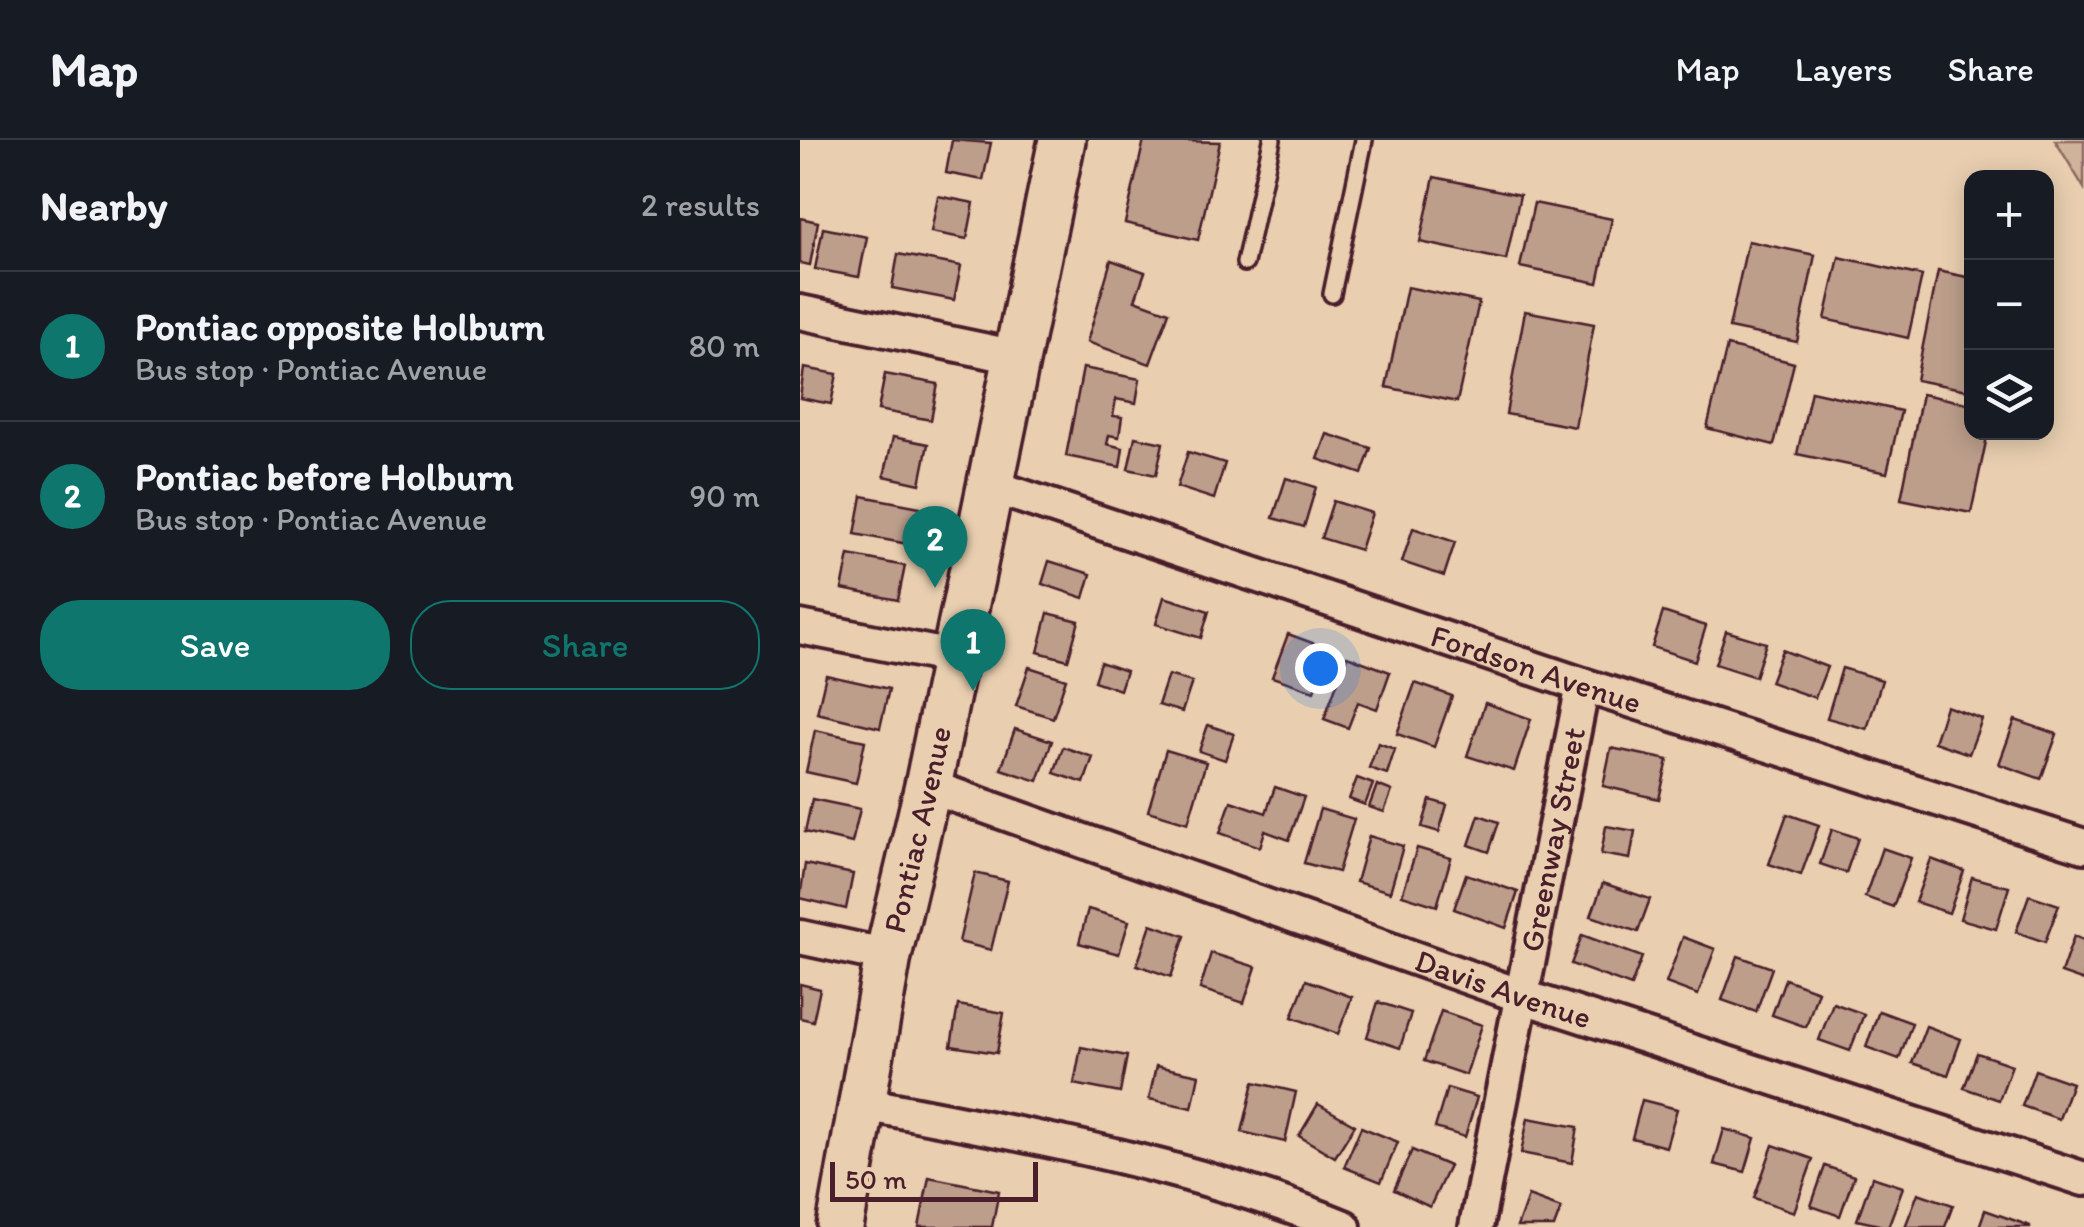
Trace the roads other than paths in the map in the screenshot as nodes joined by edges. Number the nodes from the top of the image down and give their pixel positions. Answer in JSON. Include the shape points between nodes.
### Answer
{"nodes":[{"id":1,"x":1062,"y":140,"type":"edge"},
{"id":2,"x":1272,"y":140,"type":"edge"},
{"id":3,"x":1364,"y":140,"type":"edge"},
{"id":4,"x":1245,"y":263,"type":"dead end"},
{"id":5,"x":1332,"y":294,"type":"dead end"},
{"id":6,"x":800,"y":312,"type":"edge"},
{"id":7,"x":1016,"y":357,"type":"junction"},
{"id":8,"x":991,"y":486,"type":"junction"},
{"id":9,"x":800,"y":627,"type":"edge"},
{"id":10,"x":952,"y":657,"type":"junction"},
{"id":11,"x":1583,"y":685,"type":"junction"},
{"id":12,"x":928,"y":786,"type":"junction"},
{"id":13,"x":2084,"y":846,"type":"edge"},
{"id":14,"x":800,"y":937,"type":"edge"},
{"id":15,"x":888,"y":956,"type":"junction"},
{"id":16,"x":1524,"y":997,"type":"junction"},
{"id":17,"x":864,"y":1104,"type":"junction"},
{"id":18,"x":2084,"y":1179,"type":"edge"},
{"id":19,"x":840,"y":1227,"type":"edge"},
{"id":20,"x":1344,"y":1227,"type":"edge"},
{"id":21,"x":1476,"y":1227,"type":"edge"}],
"edges":[{"from":1,"to":7,"type":"main road","name":"Pontiac Avenue"},
{"from":2,"to":4,"type":"lane"},
{"from":3,"to":5,"type":"lane"},
{"from":6,"to":7,"type":"street"},
{"from":7,"to":8,"type":"main road","name":"Pontiac Avenue"},
{"from":8,"to":10,"type":"main road","name":"Pontiac Avenue"},
{"from":8,"to":11,"type":"street","name":"Fordson Avenue"},
{"from":9,"to":10,"type":"street"},
{"from":10,"to":12,"type":"main road","name":"Pontiac Avenue"},
{"from":11,"to":13,"type":"street","name":"Fordson Avenue"},
{"from":11,"to":16,"type":"street","name":"Greenway Street"},
{"from":12,"to":15,"type":"main road","name":"Pontiac Avenue"},
{"from":12,"to":16,"type":"street","name":"Davis Avenue"},
{"from":14,"to":15,"type":"street"},
{"from":15,"to":17,"type":"main road","name":"Pontiac Avenue"},
{"from":16,"to":18,"type":"street","name":"Davis Avenue"},
{"from":16,"to":21,"type":"street","name":"Greenway Street"},
{"from":17,"to":19,"type":"main road","name":"Pontiac Avenue"},
{"from":17,"to":20,"type":"street","via":[[1030,1135],[1238,1186]]}]}
